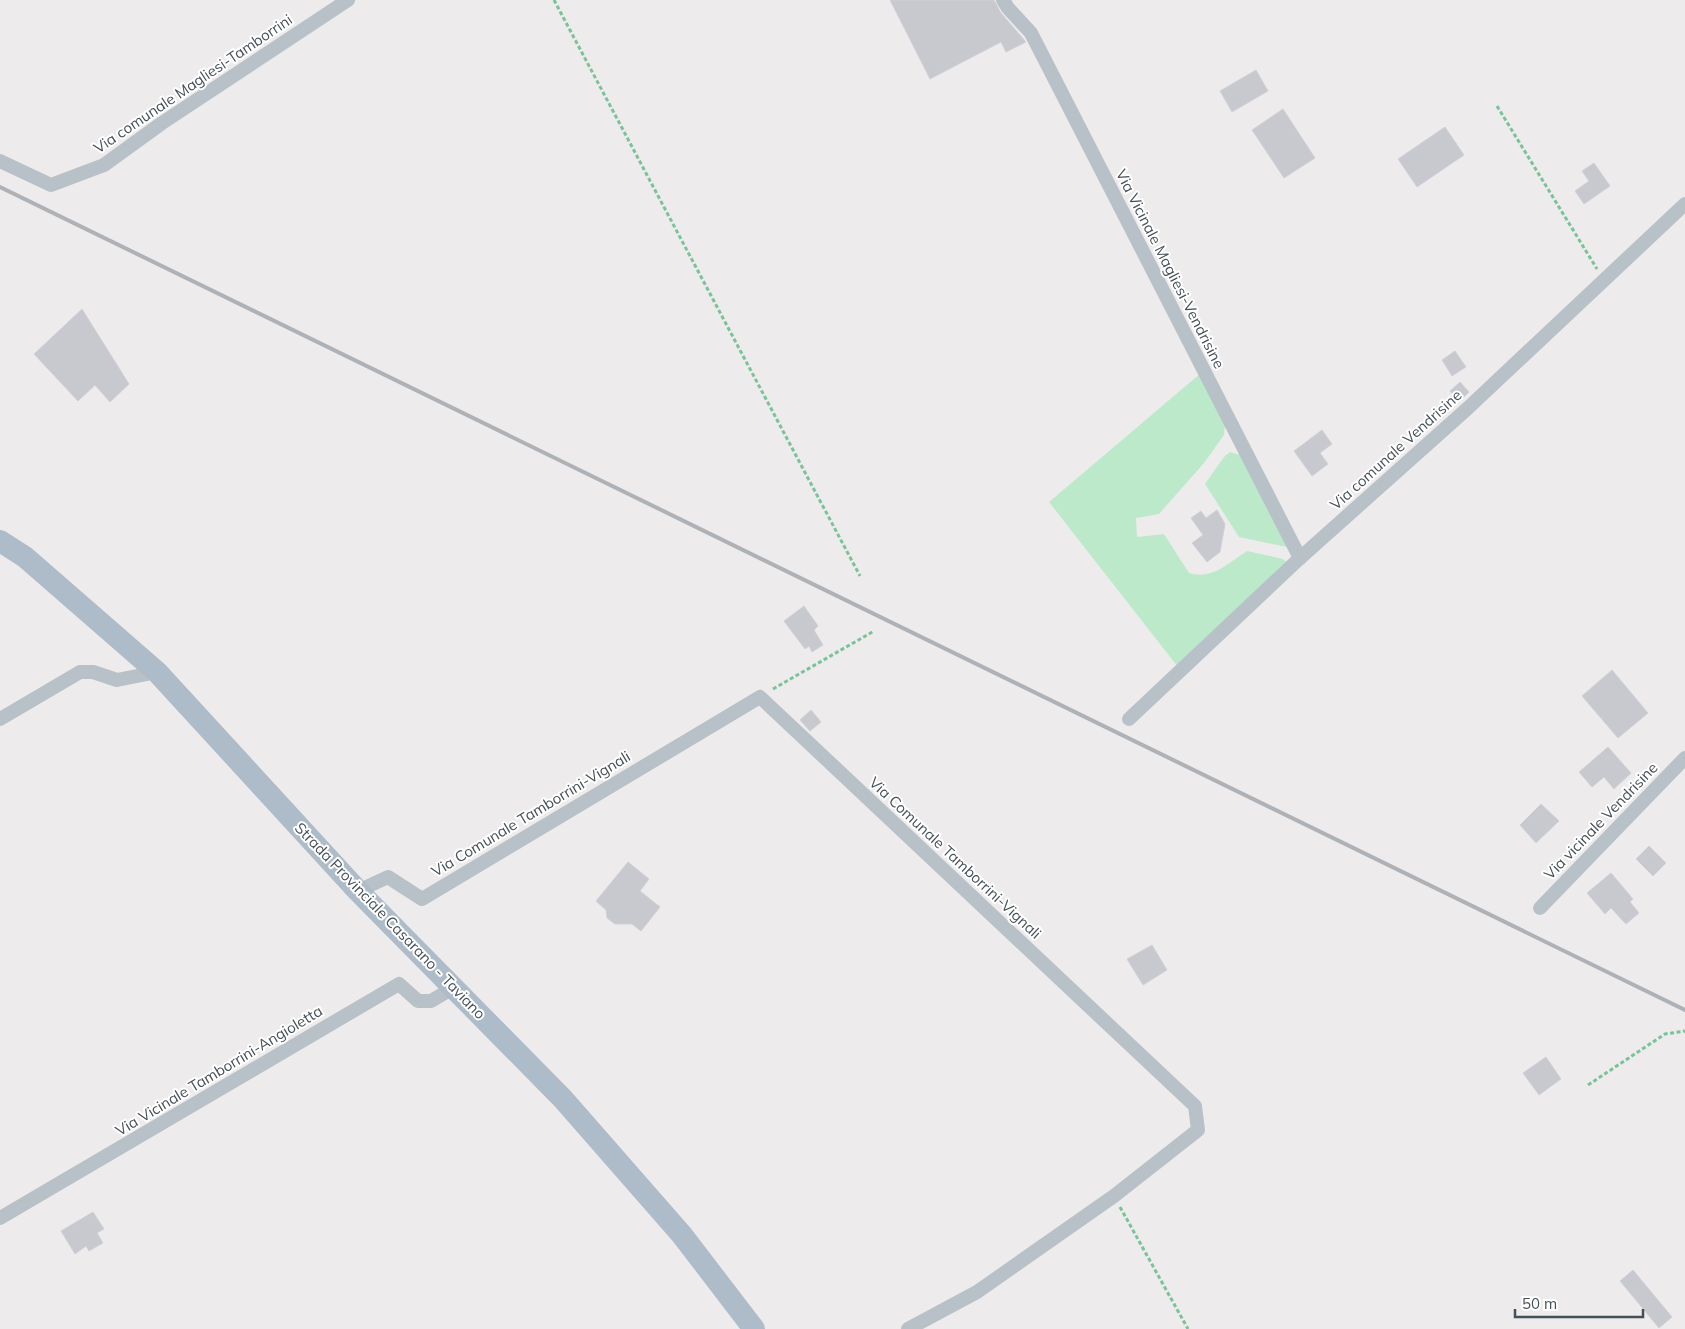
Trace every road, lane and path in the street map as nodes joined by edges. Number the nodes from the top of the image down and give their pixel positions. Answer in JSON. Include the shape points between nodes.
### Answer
{"nodes":[{"id":1,"x":348,"y":0,"type":"edge"},
{"id":2,"x":554,"y":0,"type":"edge"},
{"id":3,"x":1003,"y":0,"type":"edge"},
{"id":4,"x":1497,"y":106,"type":"dead end"},
{"id":5,"x":0,"y":161,"type":"edge"},
{"id":6,"x":1685,"y":204,"type":"edge"},
{"id":7,"x":1604,"y":280,"type":"junction"},
{"id":8,"x":0,"y":540,"type":"edge"},
{"id":9,"x":1300,"y":558,"type":"junction"},
{"id":10,"x":860,"y":576,"type":"dead end"},
{"id":11,"x":874,"y":631,"type":"dead end"},
{"id":12,"x":156,"y":672,"type":"junction"},
{"id":13,"x":760,"y":697,"type":"junction"},
{"id":14,"x":0,"y":719,"type":"edge"},
{"id":15,"x":1129,"y":719,"type":"dead end"},
{"id":16,"x":1685,"y":758,"type":"edge"},
{"id":17,"x":358,"y":891,"type":"junction"},
{"id":18,"x":1540,"y":908,"type":"dead end"},
{"id":19,"x":454,"y":988,"type":"junction"},
{"id":20,"x":1685,"y":1031,"type":"edge"},
{"id":21,"x":1588,"y":1085,"type":"dead end"},
{"id":22,"x":1114,"y":1196,"type":"junction"},
{"id":23,"x":0,"y":1218,"type":"edge"},
{"id":24,"x":754,"y":1329,"type":"edge"},
{"id":25,"x":908,"y":1329,"type":"edge"},
{"id":26,"x":1188,"y":1329,"type":"edge"}],
"edges":[{"from":1,"to":5,"type":"street","name":"Via comunale Magliesi-Tamborrini","via":[[104,165],[51,185]]},
{"from":2,"to":10,"type":"path"},
{"from":3,"to":9,"type":"street","name":"Via Vicinale Magliesi-Vendrisine","via":[[1031,32]]},
{"from":4,"to":7,"type":"path"},
{"from":6,"to":7,"type":"street","name":"Via comunale Vendrisine"},
{"from":7,"to":9,"type":"street","name":"Via comunale Vendrisine","via":[[1468,408]]},
{"from":8,"to":12,"type":"main road","name":"Strada Provinciale Casarano - Taviano"},
{"from":9,"to":15,"type":"street","name":"Via comunale Vendrisine"},
{"from":11,"to":13,"type":"path"},
{"from":12,"to":14,"type":"street","via":[[117,680],[94,672],[80,672]]},
{"from":12,"to":17,"type":"main road","name":"Strada Provinciale Casarano - Taviano"},
{"from":13,"to":17,"type":"street","name":"Via Comunale Tamborrini-Vignali","via":[[422,899],[388,877]]},
{"from":13,"to":22,"type":"street","name":"Via Comunale Tamborrini-Vignali","via":[[1195,1106],[1198,1130]]},
{"from":16,"to":18,"type":"street","name":"Via vicinale Vendrisine"},
{"from":17,"to":19,"type":"main road","name":"Strada Provinciale Casarano - Taviano"},
{"from":19,"to":23,"type":"street","name":"Via Vicinale Tamborrini-Angioletta","via":[[430,1001],[418,1001],[399,984]]},
{"from":19,"to":24,"type":"main road","name":"Strada Provinciale Casarano - Taviano","via":[[563,1098],[682,1235]]},
{"from":20,"to":21,"type":"path","via":[[1659,1038]]},
{"from":22,"to":25,"type":"street","name":"Via Comunale Tamborrini-Vignali","via":[[977,1292]]},
{"from":22,"to":26,"type":"path"}]}
